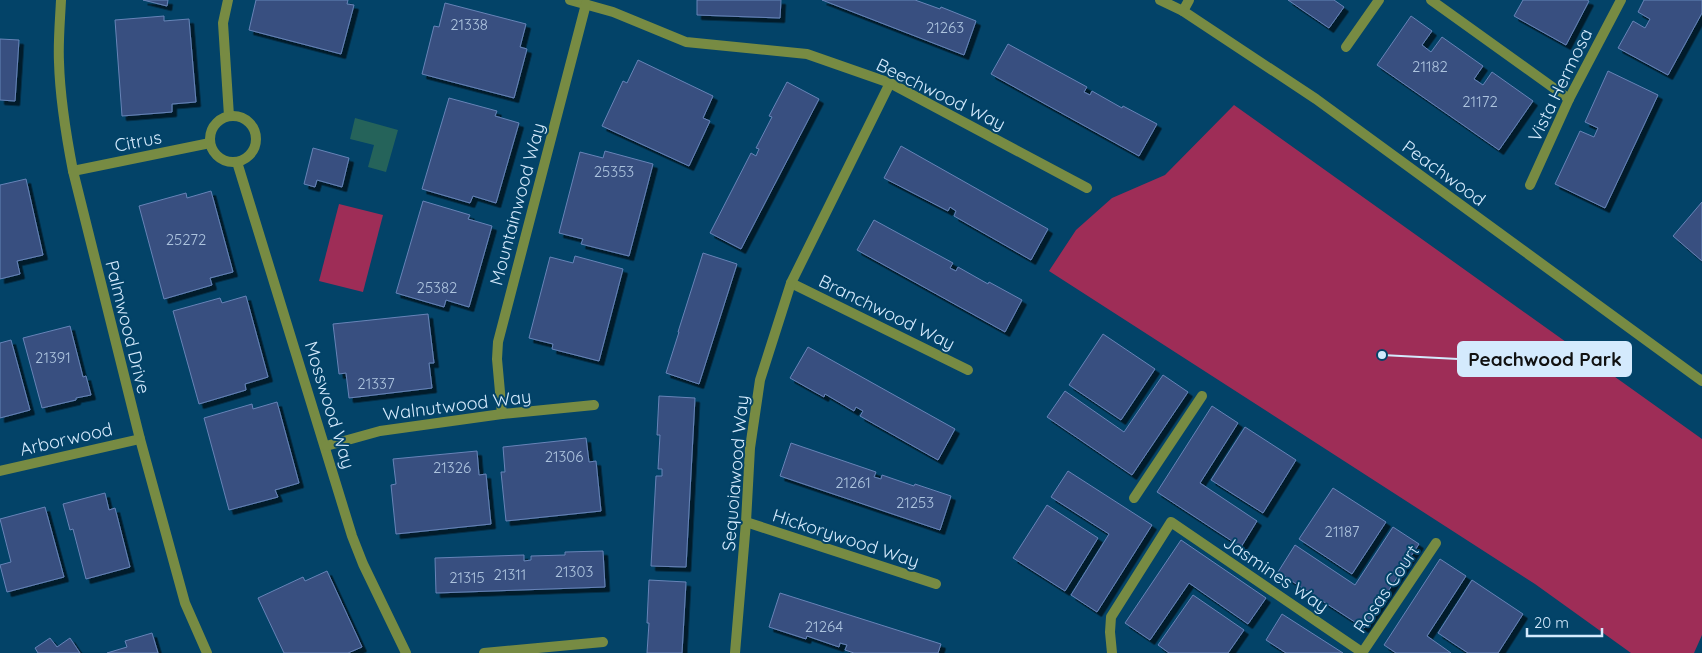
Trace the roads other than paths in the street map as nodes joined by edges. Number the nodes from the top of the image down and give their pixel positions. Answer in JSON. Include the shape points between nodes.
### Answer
{"nodes":[{"id":1,"x":61,"y":0,"type":"edge"},
{"id":2,"x":228,"y":0,"type":"edge"},
{"id":3,"x":570,"y":0,"type":"edge"},
{"id":4,"x":1160,"y":0,"type":"edge"},
{"id":5,"x":1189,"y":0,"type":"edge"},
{"id":6,"x":1379,"y":0,"type":"edge"},
{"id":7,"x":1431,"y":0,"type":"edge"},
{"id":8,"x":1620,"y":0,"type":"edge"},
{"id":9,"x":586,"y":4,"type":"junction"},
{"id":10,"x":1183,"y":11,"type":"junction"},
{"id":11,"x":1346,"y":47,"type":"dead end"},
{"id":12,"x":890,"y":83,"type":"junction"},
{"id":13,"x":1569,"y":99,"type":"junction"},
{"id":14,"x":229,"y":116,"type":"junction"},
{"id":15,"x":210,"y":143,"type":"junction"},
{"id":16,"x":237,"y":162,"type":"junction"},
{"id":17,"x":73,"y":171,"type":"junction"},
{"id":18,"x":1530,"y":185,"type":"dead end"},
{"id":19,"x":1087,"y":188,"type":"dead end"},
{"id":20,"x":791,"y":283,"type":"junction"},
{"id":21,"x":968,"y":370,"type":"dead end"},
{"id":22,"x":1702,"y":381,"type":"edge"},
{"id":23,"x":1202,"y":396,"type":"dead end"},
{"id":24,"x":594,"y":405,"type":"dead end"},
{"id":25,"x":502,"y":414,"type":"junction"},
{"id":26,"x":140,"y":439,"type":"junction"},
{"id":27,"x":326,"y":446,"type":"junction"},
{"id":28,"x":0,"y":471,"type":"edge"},
{"id":29,"x":1134,"y":498,"type":"dead end"},
{"id":30,"x":746,"y":522,"type":"junction"},
{"id":31,"x":1436,"y":543,"type":"dead end"},
{"id":32,"x":936,"y":584,"type":"dead end"},
{"id":33,"x":603,"y":642,"type":"dead end"},
{"id":34,"x":207,"y":653,"type":"edge"},
{"id":35,"x":406,"y":653,"type":"edge"},
{"id":36,"x":484,"y":653,"type":"edge"},
{"id":37,"x":735,"y":653,"type":"edge"},
{"id":38,"x":1112,"y":653,"type":"edge"},
{"id":39,"x":1362,"y":653,"type":"edge"}],
"edges":[{"from":1,"to":17,"type":"street","name":"Palmwood Drive","via":[[61,96]]},
{"from":2,"to":14,"type":"street","via":[[223,23]]},
{"from":3,"to":9,"type":"street","name":"Beechwood Way"},
{"from":4,"to":10,"type":"street","name":"Peachwood"},
{"from":5,"to":10,"type":"street"},
{"from":6,"to":11,"type":"street"},
{"from":7,"to":13,"type":"street"},
{"from":8,"to":13,"type":"street","name":"Vista Hermosa"},
{"from":9,"to":12,"type":"street","name":"Beechwood Way","via":[[686,42],[807,54]]},
{"from":9,"to":25,"type":"street","name":"Mountainwood Way","via":[[498,342],[496,359]]},
{"from":10,"to":22,"type":"street","name":"Peachwood","via":[[1316,99]]},
{"from":12,"to":19,"type":"street","name":"Beechwood Way"},
{"from":12,"to":20,"type":"street","name":"Sequoiawood Way"},
{"from":13,"to":18,"type":"street","name":"Vista Hermosa"},
{"from":14,"to":15,"type":"street","via":[[214,126]]},
{"from":14,"to":16,"type":"street","via":[[246,120],[256,135],[252,152]]},
{"from":15,"to":16,"type":"street","via":[[220,158]]},
{"from":15,"to":17,"type":"street","name":"Citrus"},
{"from":16,"to":27,"type":"street","name":"Mosswood Way"},
{"from":17,"to":26,"type":"street","name":"Palmwood Drive"},
{"from":20,"to":21,"type":"street","name":"Branchwood Way"},
{"from":20,"to":30,"type":"street","name":"Sequoiawood Way","via":[[760,380],[750,448]]},
{"from":23,"to":29,"type":"street"},
{"from":24,"to":25,"type":"street","name":"Walnutwood Way"},
{"from":25,"to":27,"type":"street","name":"Walnutwood Way","via":[[380,431]]},
{"from":26,"to":28,"type":"street","name":"Arborwood"},
{"from":26,"to":34,"type":"street","name":"Palmwood Drive","via":[[185,603]]},
{"from":27,"to":35,"type":"street","name":"Mosswood Way","via":[[359,554]]},
{"from":30,"to":32,"type":"street","name":"Hickorywood Way"},
{"from":30,"to":37,"type":"street","name":"Sequoiawood Way"},
{"from":31,"to":39,"type":"street","name":"Rosas Court"},
{"from":33,"to":36,"type":"street"},
{"from":38,"to":39,"type":"street","name":"Jasmines Way","via":[[1111,617],[1171,522]]}]}
